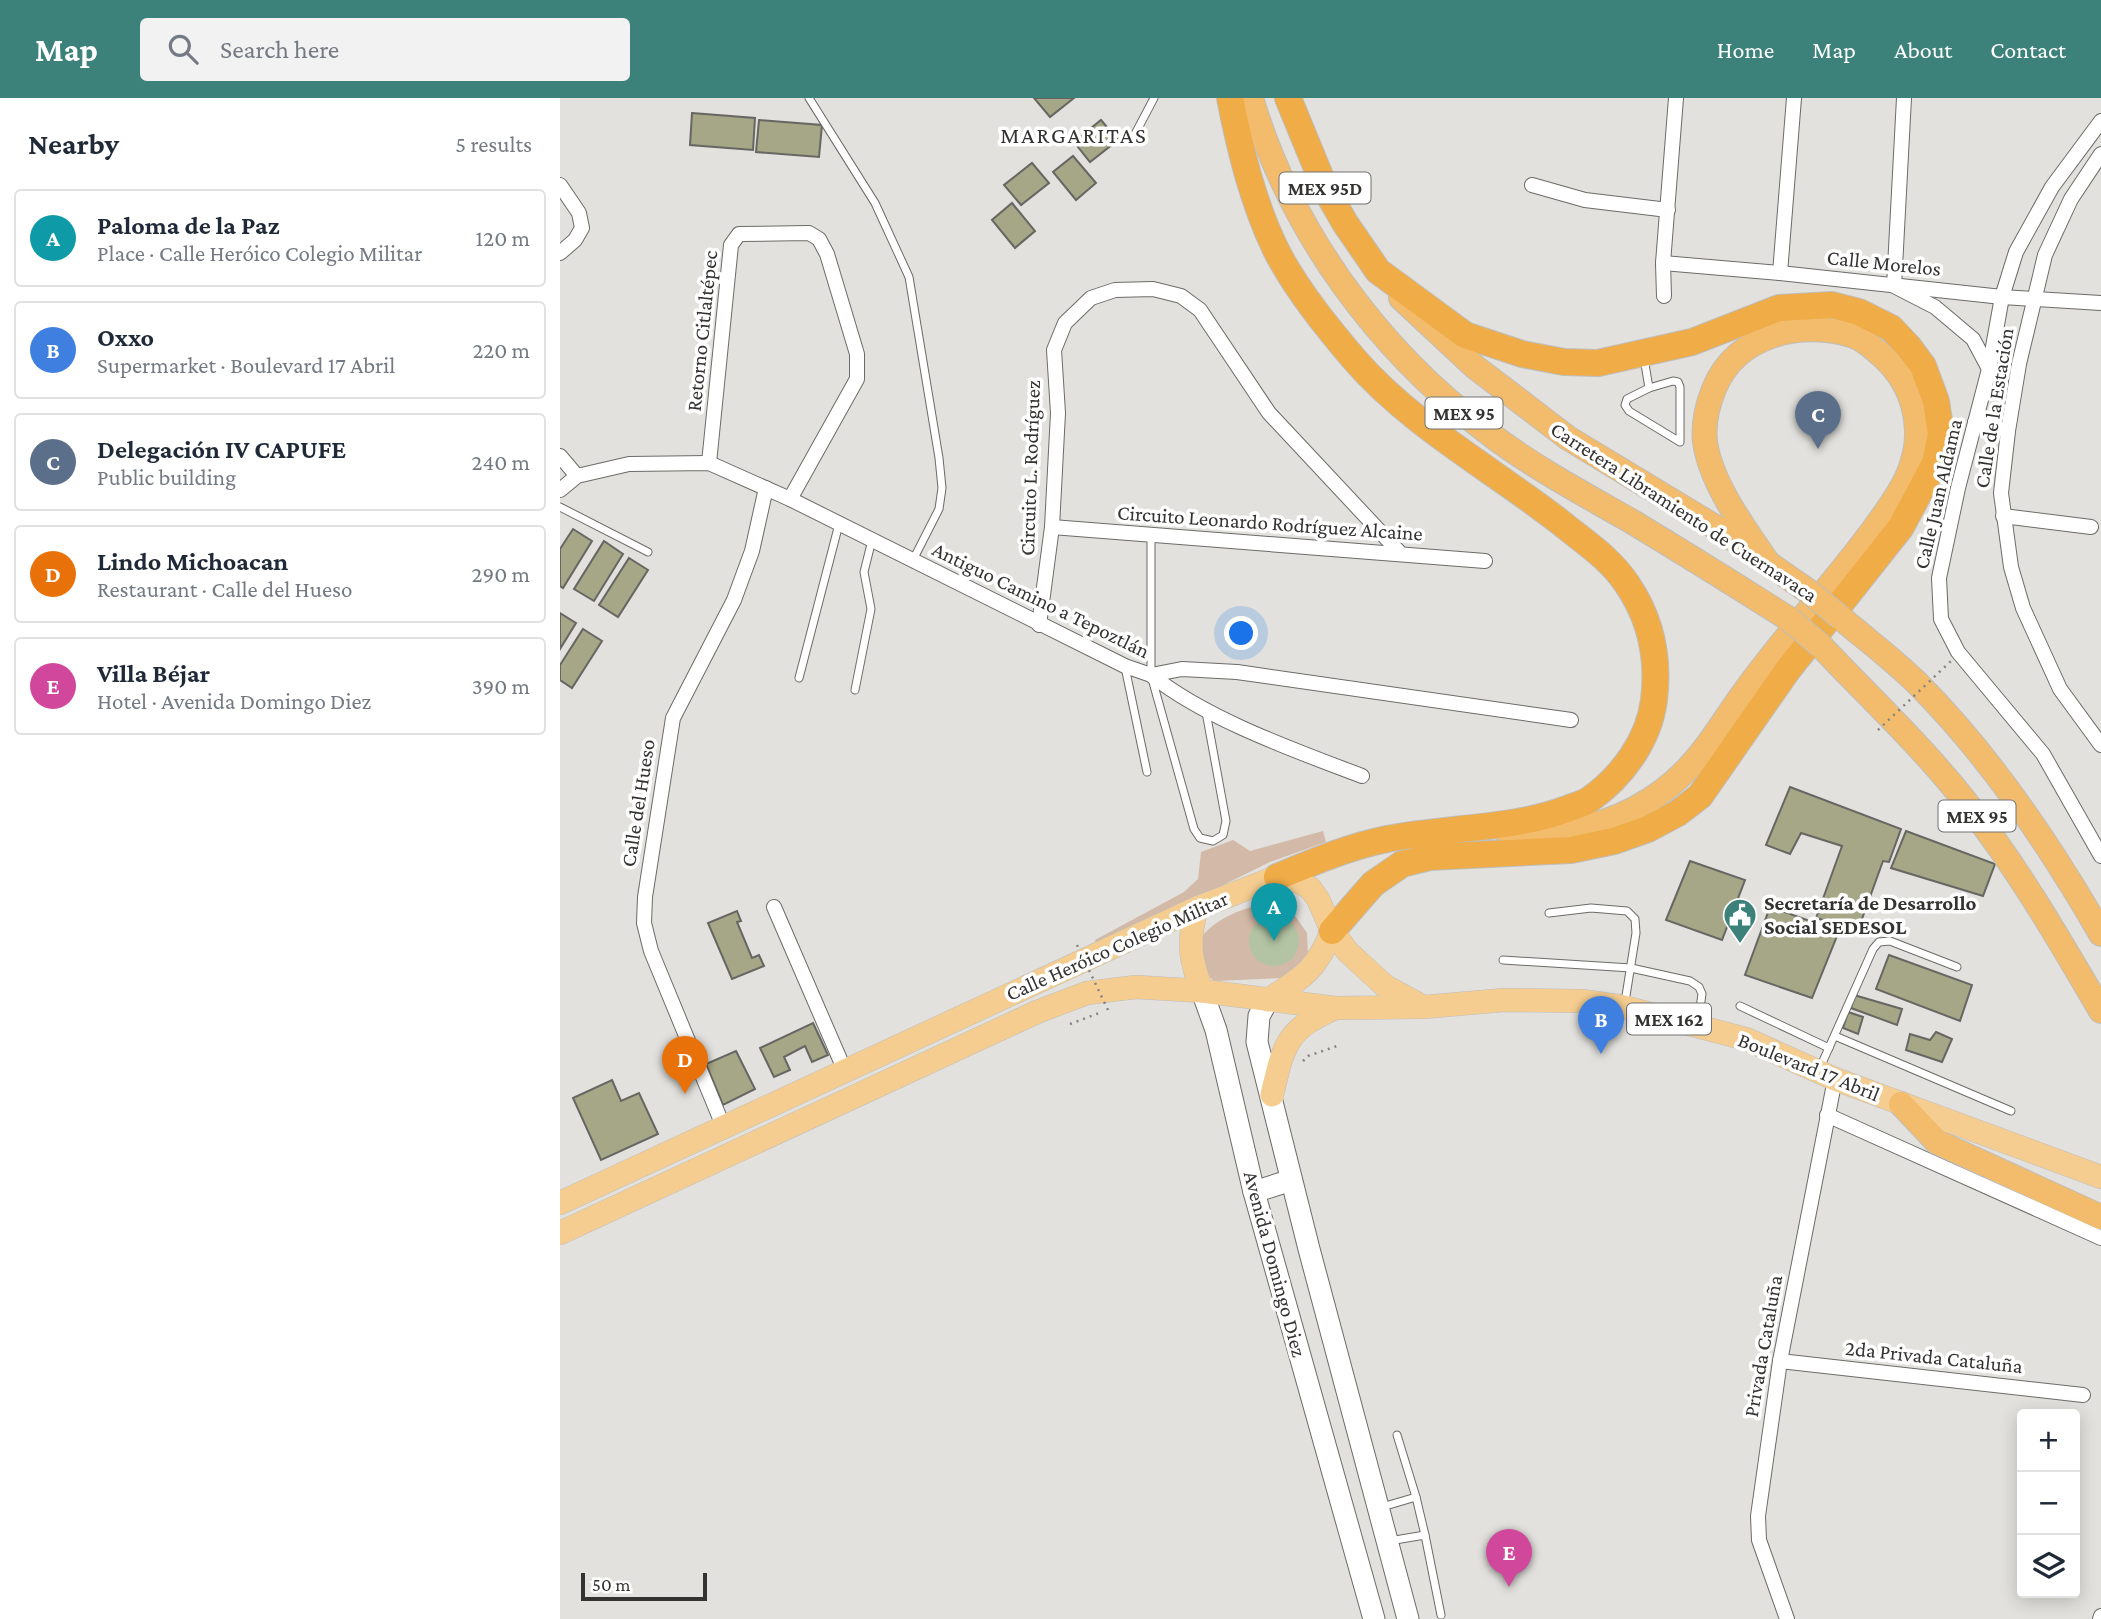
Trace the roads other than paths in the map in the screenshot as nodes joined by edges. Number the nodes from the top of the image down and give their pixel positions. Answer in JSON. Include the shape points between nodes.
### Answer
{"nodes":[{"id":1,"x":809,"y":98,"type":"edge"},
{"id":2,"x":1154,"y":98,"type":"edge"},
{"id":3,"x":1230,"y":98,"type":"edge"},
{"id":4,"x":1251,"y":98,"type":"edge"},
{"id":5,"x":1288,"y":98,"type":"edge"},
{"id":6,"x":1676,"y":98,"type":"edge"},
{"id":7,"x":1794,"y":98,"type":"edge"},
{"id":8,"x":1904,"y":98,"type":"edge"},
{"id":9,"x":2101,"y":121,"type":"edge"},
{"id":10,"x":1133,"y":136,"type":"dead end"},
{"id":11,"x":2101,"y":154,"type":"edge"},
{"id":12,"x":560,"y":185,"type":"edge"},
{"id":13,"x":1532,"y":185,"type":"dead end"},
{"id":14,"x":1668,"y":211,"type":"junction"},
{"id":15,"x":560,"y":253,"type":"edge"},
{"id":16,"x":1663,"y":263,"type":"junction"},
{"id":17,"x":1378,"y":271,"type":"junction"},
{"id":18,"x":1780,"y":273,"type":"junction"},
{"id":19,"x":1894,"y":286,"type":"junction"},
{"id":20,"x":1664,"y":296,"type":"dead end"},
{"id":21,"x":2002,"y":297,"type":"junction"},
{"id":22,"x":2034,"y":298,"type":"junction"},
{"id":23,"x":2101,"y":303,"type":"edge"},
{"id":24,"x":1644,"y":354,"type":"junction"},
{"id":25,"x":1989,"y":369,"type":"junction"},
{"id":26,"x":1650,"y":388,"type":"junction"},
{"id":27,"x":1975,"y":422,"type":"junction"},
{"id":28,"x":2008,"y":430,"type":"junction"},
{"id":29,"x":1680,"y":442,"type":"junction"},
{"id":30,"x":1697,"y":442,"type":"junction"},
{"id":31,"x":560,"y":456,"type":"edge"},
{"id":32,"x":709,"y":463,"type":"junction"},
{"id":33,"x":577,"y":476,"type":"junction"},
{"id":34,"x":766,"y":488,"type":"junction"},
{"id":35,"x":560,"y":490,"type":"edge"},
{"id":36,"x":790,"y":499,"type":"junction"},
{"id":37,"x":560,"y":507,"type":"edge"},
{"id":38,"x":2003,"y":516,"type":"junction"},
{"id":39,"x":839,"y":524,"type":"junction"},
{"id":40,"x":1052,"y":527,"type":"junction"},
{"id":41,"x":2091,"y":527,"type":"dead end"},
{"id":42,"x":1151,"y":536,"type":"junction"},
{"id":43,"x":872,"y":540,"type":"junction"},
{"id":44,"x":648,"y":552,"type":"dead end"},
{"id":45,"x":1401,"y":554,"type":"junction"},
{"id":46,"x":913,"y":561,"type":"junction"},
{"id":47,"x":1485,"y":561,"type":"dead end"},
{"id":48,"x":1768,"y":563,"type":"junction"},
{"id":49,"x":1039,"y":625,"type":"junction"},
{"id":50,"x":1125,"y":666,"type":"junction"},
{"id":51,"x":1151,"y":675,"type":"junction"},
{"id":52,"x":799,"y":678,"type":"dead end"},
{"id":53,"x":855,"y":691,"type":"dead end"},
{"id":54,"x":1205,"y":711,"type":"junction"},
{"id":55,"x":1571,"y":720,"type":"dead end"},
{"id":56,"x":2101,"y":744,"type":"edge"},
{"id":57,"x":1147,"y":772,"type":"dead end"},
{"id":58,"x":1362,"y":776,"type":"dead end"},
{"id":59,"x":1483,"y":826,"type":"junction"},
{"id":60,"x":2101,"y":856,"type":"edge"},
{"id":61,"x":1277,"y":877,"type":"junction"},
{"id":62,"x":774,"y":907,"type":"dead end"},
{"id":63,"x":1197,"y":908,"type":"junction"},
{"id":64,"x":1549,"y":913,"type":"dead end"},
{"id":65,"x":1332,"y":931,"type":"junction"},
{"id":66,"x":2101,"y":934,"type":"edge"},
{"id":67,"x":1503,"y":960,"type":"dead end"},
{"id":68,"x":1957,"y":967,"type":"dead end"},
{"id":69,"x":1631,"y":968,"type":"junction"},
{"id":70,"x":1202,"y":991,"type":"junction"},
{"id":71,"x":1268,"y":1000,"type":"junction"},
{"id":72,"x":1740,"y":1006,"type":"dead end"},
{"id":73,"x":1424,"y":1007,"type":"junction"},
{"id":74,"x":1624,"y":1007,"type":"junction"},
{"id":75,"x":1335,"y":1008,"type":"junction"},
{"id":76,"x":2101,"y":1011,"type":"edge"},
{"id":77,"x":1698,"y":1027,"type":"junction"},
{"id":78,"x":1835,"y":1036,"type":"junction"},
{"id":79,"x":1829,"y":1048,"type":"junction"},
{"id":80,"x":845,"y":1071,"type":"junction"},
{"id":81,"x":1827,"y":1075,"type":"junction"},
{"id":82,"x":1272,"y":1095,"type":"junction"},
{"id":83,"x":1900,"y":1104,"type":"junction"},
{"id":84,"x":2011,"y":1111,"type":"dead end"},
{"id":85,"x":1827,"y":1115,"type":"junction"},
{"id":86,"x":724,"y":1128,"type":"junction"},
{"id":87,"x":2101,"y":1177,"type":"edge"},
{"id":88,"x":1292,"y":1183,"type":"junction"},
{"id":89,"x":1254,"y":1192,"type":"junction"},
{"id":90,"x":560,"y":1203,"type":"edge"},
{"id":91,"x":2101,"y":1217,"type":"edge"},
{"id":92,"x":560,"y":1233,"type":"edge"},
{"id":93,"x":2101,"y":1238,"type":"edge"},
{"id":94,"x":1780,"y":1361,"type":"junction"},
{"id":95,"x":2083,"y":1395,"type":"dead end"},
{"id":96,"x":1397,"y":1436,"type":"dead end"},
{"id":97,"x":1416,"y":1497,"type":"junction"},
{"id":98,"x":1378,"y":1508,"type":"junction"},
{"id":99,"x":1425,"y":1535,"type":"junction"},
{"id":100,"x":1387,"y":1542,"type":"junction"},
{"id":101,"x":1441,"y":1615,"type":"dead end"},
{"id":102,"x":1374,"y":1619,"type":"edge"},
{"id":103,"x":1408,"y":1619,"type":"edge"},
{"id":104,"x":1787,"y":1619,"type":"edge"}],
"edges":[{"from":1,"to":46,"type":"lane","via":[[875,203],[909,277],[942,488],[939,509]]},
{"from":2,"to":10,"type":"lane"},
{"from":3,"to":59,"type":"highway","via":[[1251,183],[1276,250],[1356,362],[1427,426],[1601,554],[1627,583],[1654,643],[1657,680],[1653,708],[1619,776],[1587,802],[1542,818]]},
{"from":4,"to":76,"type":"highway","name":"Carretera Libramiento de Cuernavaca","number":"MEX 95","bridge":true,"via":[[1273,159],[1312,237],[1371,321],[1407,361],[1486,431],[1789,619],[1821,646],[1972,809]]},
{"from":5,"to":17,"type":"highway","number":"MEX 95D","via":[[1325,188]]},
{"from":6,"to":14,"type":"street"},
{"from":7,"to":18,"type":"street"},
{"from":8,"to":19,"type":"street"},
{"from":9,"to":21,"type":"street","name":"Calle Juan Aldama","via":[[2052,187],[2016,252]]},
{"from":11,"to":22,"type":"street","name":"Calle de la Estación","via":[[2055,233]]},
{"from":12,"to":15,"type":"street","via":[[579,213],[582,228]]},
{"from":13,"to":14,"type":"street","via":[[1585,200]]},
{"from":14,"to":16,"type":"street"},
{"from":16,"to":18,"type":"street","name":"Calle Morelos"},
{"from":16,"to":20,"type":"street"},
{"from":17,"to":24,"type":"highway","via":[[1465,335],[1522,354],[1598,363]]},
{"from":17,"to":48,"type":"highway","name":"Carretera Libramiento de Cuernavaca","number":"MEX 95","via":[[1444,340],[1568,438]]},
{"from":18,"to":19,"type":"street","name":"Calle Morelos"},
{"from":19,"to":21,"type":"street","name":"Calle Morelos"},
{"from":19,"to":25,"type":"street","via":[[1935,307],[1973,339]]},
{"from":21,"to":22,"type":"street","name":"Calle Morelos"},
{"from":21,"to":25,"type":"street","name":"Calle Juan Aldama"},
{"from":22,"to":23,"type":"street","name":"Calle Morelos"},
{"from":22,"to":28,"type":"street","name":"Calle de la Estación"},
{"from":24,"to":26,"type":"lane"},
{"from":24,"to":65,"type":"highway","via":[[1692,342],[1779,309],[1832,305],[1859,312],[1891,328],[1923,366],[1936,401],[1941,434],[1936,463],[1900,527],[1787,671],[1700,796],[1648,829],[1614,841],[1571,850],[1430,857],[1402,864],[1373,884]]},
{"from":25,"to":27,"type":"street","name":"Calle Juan Aldama"},
{"from":26,"to":29,"type":"lane","via":[[1673,381],[1681,387]]},
{"from":26,"to":29,"type":"lane","via":[[1627,399],[1625,405]]},
{"from":27,"to":28,"type":"street"},
{"from":27,"to":60,"type":"street","name":"Calle Juan Aldama","via":[[1939,579],[1941,619],[1958,652],[2043,754]]},
{"from":28,"to":38,"type":"street","name":"Calle de la Estación"},
{"from":29,"to":30,"type":"lane"},
{"from":30,"to":48,"type":"highway","via":[[1739,521]]},
{"from":30,"to":59,"type":"highway","via":[[1719,376],[1740,351],[1768,337],[1806,329],[1867,343],[1896,369],[1911,395],[1916,422],[1912,467],[1887,511],[1669,788],[1638,808],[1567,831]]},
{"from":31,"to":33,"type":"street"},
{"from":32,"to":33,"type":"street","name":"Antiguo Camino a Tepoztlán","via":[[629,464]]},
{"from":32,"to":34,"type":"street","name":"Antiguo Camino a Tepoztlán"},
{"from":32,"to":36,"type":"street","name":"Retorno Citlaltépec","via":[[730,245],[739,234],[809,233],[819,239],[827,254],[857,355],[857,379]]},
{"from":33,"to":35,"type":"street","name":"Antiguo Camino a Tepoztlán"},
{"from":34,"to":36,"type":"street","name":"Antiguo Camino a Tepoztlán"},
{"from":34,"to":86,"type":"street","name":"Calle del Hueso","via":[[752,551],[734,600],[673,718],[645,897],[644,923],[651,951]]},
{"from":36,"to":39,"type":"street","name":"Antiguo Camino a Tepoztlán"},
{"from":37,"to":44,"type":"lane"},
{"from":38,"to":41,"type":"street"},
{"from":38,"to":56,"type":"street","name":"Calle de la Estación","via":[[2022,608],[2060,688]]},
{"from":39,"to":43,"type":"street","name":"Antiguo Camino a Tepoztlán"},
{"from":39,"to":52,"type":"lane"},
{"from":40,"to":42,"type":"street","name":"Circuito Leonardo Rodríguez Alcaine"},
{"from":40,"to":45,"type":"street","name":"Circuito L. Rodríguez","via":[[1058,413],[1054,350],[1065,323],[1091,298],[1115,290],[1153,289],[1181,296],[1200,310],[1269,413]]},
{"from":40,"to":49,"type":"street","name":"Circuito L. Rodríguez"},
{"from":42,"to":45,"type":"street","name":"Circuito Leonardo Rodríguez Alcaine"},
{"from":42,"to":51,"type":"lane"},
{"from":43,"to":46,"type":"street","name":"Antiguo Camino a Tepoztlán"},
{"from":43,"to":53,"type":"lane","via":[[864,572],[871,609]]},
{"from":45,"to":47,"type":"street","name":"Circuito Leonardo Rodríguez Alcaine"},
{"from":46,"to":49,"type":"street","name":"Antiguo Camino a Tepoztlán"},
{"from":48,"to":66,"type":"highway","name":"Carretera Libramiento de Cuernavaca","number":"MEX 95","bridge":true,"via":[[1842,618],[1918,684],[1966,737],[2040,837]]},
{"from":49,"to":50,"type":"street","name":"Antiguo Camino a Tepoztlán"},
{"from":50,"to":51,"type":"street","name":"Antiguo Camino a Tepoztlán"},
{"from":50,"to":57,"type":"lane"},
{"from":51,"to":54,"type":"street"},
{"from":51,"to":54,"type":"lane","via":[[1194,829],[1200,838],[1213,841],[1223,835],[1226,821]]},
{"from":51,"to":55,"type":"street","name":"Antiguo Camino a Tepoztlán","via":[[1182,669],[1237,672]]},
{"from":54,"to":58,"type":"street"},
{"from":59,"to":61,"type":"highway","via":[[1333,853]]},
{"from":61,"to":63,"type":"main road","name":"Calle Heróico Colegio Militar"},
{"from":61,"to":65,"type":"main road","via":[[1310,888]]},
{"from":62,"to":80,"type":"street"},
{"from":63,"to":70,"type":"main road","name":"Avenida Domingo Diez","via":[[1190,947]]},
{"from":63,"to":80,"type":"main road","name":"Calle Heróico Colegio Militar"},
{"from":64,"to":69,"type":"lane","via":[[1591,908],[1627,911],[1635,919],[1636,933]]},
{"from":65,"to":71,"type":"main road","via":[[1311,971]]},
{"from":65,"to":73,"type":"main road","via":[[1385,986]]},
{"from":67,"to":69,"type":"lane"},
{"from":68,"to":78,"type":"lane","via":[[1890,941],[1879,942]]},
{"from":69,"to":74,"type":"lane"},
{"from":69,"to":77,"type":"lane","via":[[1699,987]]},
{"from":70,"to":71,"type":"main road","name":"Calle Heróico Colegio Militar"},
{"from":70,"to":89,"type":"main road","name":"Avenida Domingo Diez","via":[[1216,1030]]},
{"from":70,"to":92,"type":"main road","name":"Calle Heróico Colegio Militar","via":[[1125,988],[1078,996]]},
{"from":71,"to":75,"type":"main road","name":"Boulevard 17 Abril","number":"MEX 162"},
{"from":71,"to":82,"type":"main road","name":"Avenida Domingo Diez","via":[[1259,1016],[1257,1042]]},
{"from":72,"to":79,"type":"lane"},
{"from":73,"to":74,"type":"main road","name":"Boulevard 17 Abril","number":"MEX 162","via":[[1504,1000],[1582,1001]]},
{"from":73,"to":75,"type":"main road","name":"Boulevard 17 Abril","number":"MEX 162"},
{"from":74,"to":77,"type":"main road","name":"Boulevard 17 Abril","number":"MEX 162"},
{"from":75,"to":82,"type":"main road","via":[[1314,1017],[1290,1037]]},
{"from":77,"to":81,"type":"main road","name":"Boulevard 17 Abril","number":"MEX 162","via":[[1746,1039]]},
{"from":78,"to":79,"type":"lane"},
{"from":78,"to":84,"type":"lane"},
{"from":79,"to":81,"type":"lane"},
{"from":80,"to":86,"type":"main road","name":"Calle Heróico Colegio Militar"},
{"from":81,"to":83,"type":"main road","name":"Boulevard 17 Abril","number":"MEX 162"},
{"from":81,"to":85,"type":"street","name":"Privada Cataluña"},
{"from":82,"to":88,"type":"main road","name":"Avenida Domingo Diez"},
{"from":83,"to":87,"type":"main road","name":"Boulevard 17 Abril","number":"MEX 162"},
{"from":83,"to":91,"type":"highway","via":[[1937,1142]]},
{"from":85,"to":93,"type":"street"},
{"from":85,"to":94,"type":"street","name":"Privada Cataluña"},
{"from":86,"to":90,"type":"main road","name":"Calle Heróico Colegio Militar"},
{"from":88,"to":89,"type":"main road"},
{"from":88,"to":98,"type":"main road","name":"Avenida Domingo Diez"},
{"from":89,"to":102,"type":"main road","name":"Avenida Domingo Diez"},
{"from":94,"to":95,"type":"street","name":"2da Privada Cataluña"},
{"from":94,"to":104,"type":"street","name":"Privada Cataluña","via":[[1758,1516],[1759,1541]]},
{"from":96,"to":97,"type":"lane"},
{"from":97,"to":98,"type":"lane"},
{"from":97,"to":99,"type":"lane"},
{"from":98,"to":100,"type":"main road","name":"Avenida Domingo Diez"},
{"from":99,"to":100,"type":"lane"},
{"from":99,"to":101,"type":"lane"},
{"from":100,"to":103,"type":"main road","name":"Avenida Domingo Diez"}]}
